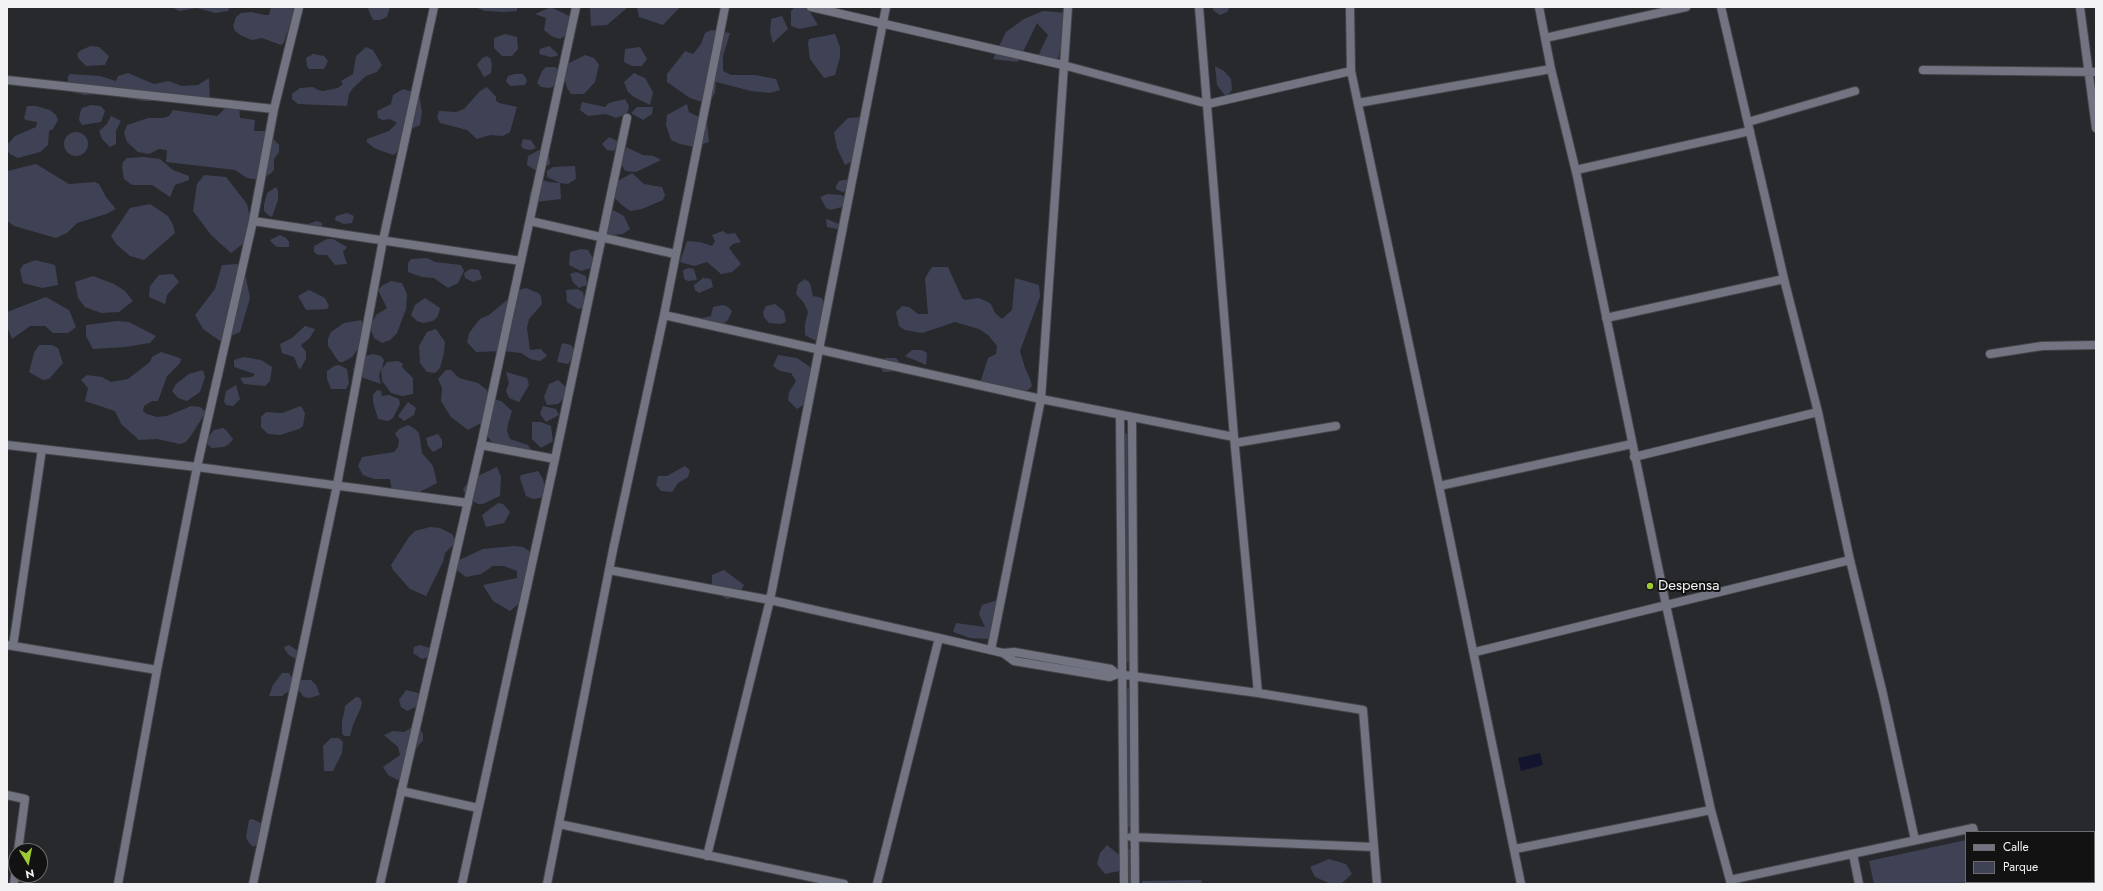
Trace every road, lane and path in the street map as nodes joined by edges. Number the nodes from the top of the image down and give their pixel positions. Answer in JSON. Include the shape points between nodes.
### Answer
{"nodes":[{"id":1,"x":299,"y":7,"type":"edge"},
{"id":2,"x":434,"y":7,"type":"edge"},
{"id":3,"x":576,"y":7,"type":"edge"},
{"id":4,"x":725,"y":7,"type":"edge"},
{"id":5,"x":811,"y":7,"type":"edge"},
{"id":6,"x":886,"y":7,"type":"edge"},
{"id":7,"x":1068,"y":7,"type":"edge"},
{"id":8,"x":1199,"y":7,"type":"edge"},
{"id":9,"x":1350,"y":7,"type":"edge"},
{"id":10,"x":1539,"y":7,"type":"edge"},
{"id":11,"x":1686,"y":7,"type":"edge"},
{"id":12,"x":1721,"y":7,"type":"edge"},
{"id":13,"x":2080,"y":7,"type":"edge"},
{"id":14,"x":882,"y":23,"type":"junction"},
{"id":15,"x":1545,"y":38,"type":"junction"},
{"id":16,"x":1062,"y":65,"type":"junction"},
{"id":17,"x":1551,"y":69,"type":"junction"},
{"id":18,"x":1351,"y":70,"type":"junction"},
{"id":19,"x":1922,"y":70,"type":"dead end"},
{"id":20,"x":2092,"y":72,"type":"edge"},
{"id":21,"x":7,"y":80,"type":"edge"},
{"id":22,"x":1856,"y":91,"type":"dead end"},
{"id":23,"x":1358,"y":103,"type":"junction"},
{"id":24,"x":1208,"y":104,"type":"junction"},
{"id":25,"x":274,"y":109,"type":"junction"},
{"id":26,"x":626,"y":118,"type":"dead end"},
{"id":27,"x":1748,"y":122,"type":"junction"},
{"id":28,"x":2096,"y":128,"type":"edge"},
{"id":29,"x":1750,"y":131,"type":"junction"},
{"id":30,"x":1576,"y":170,"type":"junction"},
{"id":31,"x":253,"y":221,"type":"junction"},
{"id":32,"x":530,"y":221,"type":"junction"},
{"id":33,"x":601,"y":236,"type":"junction"},
{"id":34,"x":383,"y":240,"type":"junction"},
{"id":35,"x":675,"y":254,"type":"junction"},
{"id":36,"x":521,"y":261,"type":"junction"},
{"id":37,"x":1784,"y":279,"type":"junction"},
{"id":38,"x":664,"y":315,"type":"junction"},
{"id":39,"x":1606,"y":318,"type":"junction"},
{"id":40,"x":2096,"y":345,"type":"edge"},
{"id":41,"x":820,"y":350,"type":"junction"},
{"id":42,"x":1990,"y":354,"type":"dead end"},
{"id":43,"x":1041,"y":399,"type":"junction"},
{"id":44,"x":1818,"y":412,"type":"junction"},
{"id":45,"x":1120,"y":416,"type":"junction"},
{"id":46,"x":1132,"y":418,"type":"junction"},
{"id":47,"x":1336,"y":426,"type":"dead end"},
{"id":48,"x":1234,"y":440,"type":"junction"},
{"id":49,"x":1632,"y":444,"type":"junction"},
{"id":50,"x":7,"y":445,"type":"edge"},
{"id":51,"x":481,"y":445,"type":"junction"},
{"id":52,"x":42,"y":449,"type":"junction"},
{"id":53,"x":1634,"y":457,"type":"junction"},
{"id":54,"x":555,"y":459,"type":"junction"},
{"id":55,"x":197,"y":467,"type":"junction"},
{"id":56,"x":337,"y":485,"type":"junction"},
{"id":57,"x":1439,"y":486,"type":"junction"},
{"id":58,"x":468,"y":503,"type":"junction"},
{"id":59,"x":1850,"y":560,"type":"junction"},
{"id":60,"x":609,"y":570,"type":"junction"},
{"id":61,"x":770,"y":600,"type":"junction"},
{"id":62,"x":1666,"y":604,"type":"junction"},
{"id":63,"x":939,"y":638,"type":"junction"},
{"id":64,"x":10,"y":646,"type":"edge"},
{"id":65,"x":991,"y":650,"type":"junction"},
{"id":66,"x":1475,"y":652,"type":"junction"},
{"id":67,"x":157,"y":670,"type":"junction"},
{"id":68,"x":1119,"y":675,"type":"junction"},
{"id":69,"x":1134,"y":677,"type":"junction"},
{"id":70,"x":1258,"y":693,"type":"junction"},
{"id":71,"x":401,"y":791,"type":"junction"},
{"id":72,"x":7,"y":795,"type":"edge"},
{"id":73,"x":478,"y":808,"type":"junction"},
{"id":74,"x":1711,"y":810,"type":"junction"},
{"id":75,"x":559,"y":824,"type":"junction"},
{"id":76,"x":1965,"y":832,"type":"edge"},
{"id":77,"x":1123,"y":837,"type":"junction"},
{"id":78,"x":1135,"y":837,"type":"junction"},
{"id":79,"x":1915,"y":840,"type":"junction"},
{"id":80,"x":19,"y":843,"type":"edge"},
{"id":81,"x":1374,"y":847,"type":"junction"},
{"id":82,"x":1515,"y":849,"type":"junction"},
{"id":83,"x":1853,"y":854,"type":"junction"},
{"id":84,"x":707,"y":856,"type":"junction"},
{"id":85,"x":1730,"y":882,"type":"edge"},
{"id":86,"x":118,"y":884,"type":"edge"},
{"id":87,"x":253,"y":884,"type":"edge"},
{"id":88,"x":380,"y":884,"type":"edge"},
{"id":89,"x":462,"y":884,"type":"edge"},
{"id":90,"x":547,"y":884,"type":"edge"},
{"id":91,"x":844,"y":884,"type":"edge"},
{"id":92,"x":877,"y":884,"type":"edge"},
{"id":93,"x":1124,"y":884,"type":"edge"},
{"id":94,"x":1135,"y":884,"type":"edge"},
{"id":95,"x":1377,"y":884,"type":"edge"},
{"id":96,"x":1521,"y":884,"type":"edge"},
{"id":97,"x":1859,"y":884,"type":"edge"}],
"edges":[{"from":1,"to":25,"type":"street"},
{"from":2,"to":34,"type":"street"},
{"from":3,"to":32,"type":"street"},
{"from":4,"to":35,"type":"street"},
{"from":5,"to":14,"type":"street"},
{"from":6,"to":14,"type":"street"},
{"from":7,"to":16,"type":"street"},
{"from":8,"to":24,"type":"street"},
{"from":9,"to":18,"type":"street"},
{"from":10,"to":15,"type":"street"},
{"from":11,"to":15,"type":"street"},
{"from":12,"to":27,"type":"street"},
{"from":13,"to":20,"type":"street"},
{"from":14,"to":16,"type":"street"},
{"from":14,"to":41,"type":"street"},
{"from":15,"to":17,"type":"street"},
{"from":16,"to":24,"type":"street"},
{"from":16,"to":43,"type":"street"},
{"from":17,"to":23,"type":"street"},
{"from":17,"to":30,"type":"street"},
{"from":18,"to":23,"type":"street"},
{"from":18,"to":24,"type":"street"},
{"from":19,"to":20,"type":"street"},
{"from":20,"to":28,"type":"street"},
{"from":21,"to":25,"type":"street"},
{"from":22,"to":27,"type":"street"},
{"from":23,"to":57,"type":"street"},
{"from":24,"to":48,"type":"street"},
{"from":25,"to":31,"type":"street"},
{"from":26,"to":33,"type":"street"},
{"from":27,"to":29,"type":"street"},
{"from":29,"to":30,"type":"street"},
{"from":29,"to":37,"type":"street"},
{"from":30,"to":39,"type":"street"},
{"from":31,"to":34,"type":"street"},
{"from":31,"to":55,"type":"street"},
{"from":32,"to":33,"type":"street"},
{"from":32,"to":36,"type":"street"},
{"from":33,"to":35,"type":"street"},
{"from":33,"to":54,"type":"street"},
{"from":34,"to":36,"type":"street"},
{"from":34,"to":56,"type":"street"},
{"from":35,"to":38,"type":"street"},
{"from":36,"to":51,"type":"street"},
{"from":37,"to":39,"type":"street"},
{"from":37,"to":44,"type":"street"},
{"from":38,"to":41,"type":"street"},
{"from":38,"to":60,"type":"street"},
{"from":39,"to":49,"type":"street"},
{"from":40,"to":42,"type":"street","via":[[2042,346]]},
{"from":41,"to":43,"type":"street"},
{"from":41,"to":61,"type":"street"},
{"from":43,"to":45,"type":"street"},
{"from":43,"to":65,"type":"street"},
{"from":44,"to":53,"type":"street"},
{"from":44,"to":59,"type":"street"},
{"from":45,"to":46,"type":"street"},
{"from":45,"to":68,"type":"street"},
{"from":46,"to":48,"type":"street"},
{"from":46,"to":69,"type":"street"},
{"from":47,"to":48,"type":"street"},
{"from":48,"to":70,"type":"street"},
{"from":49,"to":53,"type":"street"},
{"from":49,"to":57,"type":"street"},
{"from":50,"to":52,"type":"street"},
{"from":51,"to":54,"type":"street"},
{"from":51,"to":58,"type":"street"},
{"from":52,"to":55,"type":"street"},
{"from":52,"to":64,"type":"street"},
{"from":53,"to":62,"type":"street"},
{"from":54,"to":73,"type":"street"},
{"from":55,"to":56,"type":"street"},
{"from":55,"to":67,"type":"street"},
{"from":56,"to":58,"type":"street"},
{"from":56,"to":87,"type":"street"},
{"from":57,"to":66,"type":"street"},
{"from":58,"to":71,"type":"street"},
{"from":59,"to":62,"type":"street"},
{"from":59,"to":79,"type":"street"},
{"from":60,"to":61,"type":"street"},
{"from":60,"to":75,"type":"street"},
{"from":61,"to":63,"type":"street"},
{"from":61,"to":84,"type":"street"},
{"from":62,"to":66,"type":"street"},
{"from":62,"to":74,"type":"street"},
{"from":63,"to":65,"type":"street"},
{"from":63,"to":92,"type":"street"},
{"from":64,"to":67,"type":"street"},
{"from":65,"to":68,"type":"street","via":[[1003,653],[1014,661],[1110,677]]},
{"from":66,"to":82,"type":"street"},
{"from":67,"to":86,"type":"street"},
{"from":68,"to":69,"type":"street"},
{"from":68,"to":77,"type":"street"},
{"from":69,"to":70,"type":"street"},
{"from":69,"to":78,"type":"street"},
{"from":70,"to":81,"type":"street","via":[[1363,710]]},
{"from":71,"to":73,"type":"street"},
{"from":71,"to":88,"type":"street"},
{"from":72,"to":80,"type":"street","via":[[25,799]]},
{"from":73,"to":89,"type":"street"},
{"from":74,"to":82,"type":"street"},
{"from":74,"to":85,"type":"street"},
{"from":75,"to":84,"type":"street"},
{"from":75,"to":90,"type":"street"},
{"from":76,"to":79,"type":"street"},
{"from":77,"to":78,"type":"street"},
{"from":77,"to":93,"type":"street"},
{"from":78,"to":81,"type":"street"},
{"from":78,"to":94,"type":"street"},
{"from":79,"to":83,"type":"street"},
{"from":81,"to":95,"type":"street"},
{"from":82,"to":96,"type":"street"},
{"from":83,"to":85,"type":"street"},
{"from":83,"to":97,"type":"street"},
{"from":84,"to":91,"type":"street"}]}
